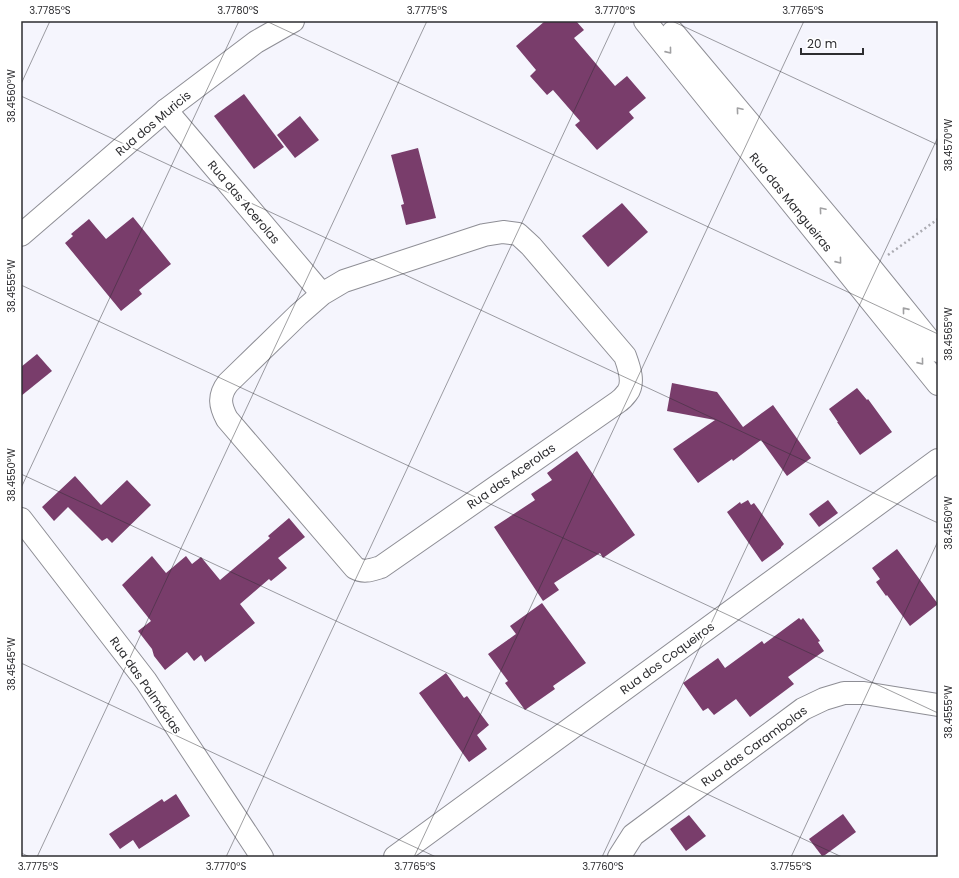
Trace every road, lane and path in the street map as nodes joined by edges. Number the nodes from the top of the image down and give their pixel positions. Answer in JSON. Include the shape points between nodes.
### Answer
{"nodes":[{"id":1,"x":293,"y":21,"type":"edge"},
{"id":2,"x":645,"y":21,"type":"edge"},
{"id":3,"x":663,"y":21,"type":"edge"},
{"id":4,"x":166,"y":110,"type":"junction"},
{"id":5,"x":938,"y":219,"type":"edge"},
{"id":6,"x":21,"y":235,"type":"edge"},
{"id":7,"x":863,"y":274,"type":"junction"},
{"id":8,"x":322,"y":294,"type":"junction"},
{"id":9,"x":938,"y":351,"type":"edge"},
{"id":10,"x":938,"y":384,"type":"edge"},
{"id":11,"x":938,"y":460,"type":"edge"},
{"id":12,"x":21,"y":519,"type":"edge"},
{"id":13,"x":938,"y":706,"type":"edge"},
{"id":14,"x":262,"y":857,"type":"edge"},
{"id":15,"x":396,"y":857,"type":"edge"},
{"id":16,"x":619,"y":857,"type":"edge"}],
"edges":[{"from":1,"to":4,"type":"street","name":"Rua dos Muricis","via":[[256,42]]},
{"from":2,"to":7,"type":"street","name":"Rua das Mangueiras","one_way":true},
{"from":7,"to":3,"type":"street","name":"Rua das Mangueiras","one_way":true},
{"from":4,"to":6,"type":"street","name":"Rua dos Muricis"},
{"from":4,"to":8,"type":"street","name":"Rua das Acerolas"},
{"from":5,"to":7,"type":"path"},
{"from":9,"to":7,"type":"street","name":"Rua das Mangueiras","one_way":true},
{"from":7,"to":10,"type":"street","name":"Rua das Mangueiras","one_way":true},
{"from":8,"to":8,"type":"street","name":"Rua das Acerolas","via":[[344,281],[484,234],[518,234],[532,246],[625,356],[631,383],[628,392],[618,402],[381,567],[360,571],[354,568],[222,411],[223,390],[228,383]]},
{"from":11,"to":15,"type":"street","name":"Rua dos Coqueiros"},
{"from":12,"to":14,"type":"street","name":"Rua das Palmácias","via":[[146,681]]},
{"from":13,"to":16,"type":"street","name":"Rua das Carambolas","via":[[864,693],[844,693],[824,699],[803,709],[633,835]]}]}
